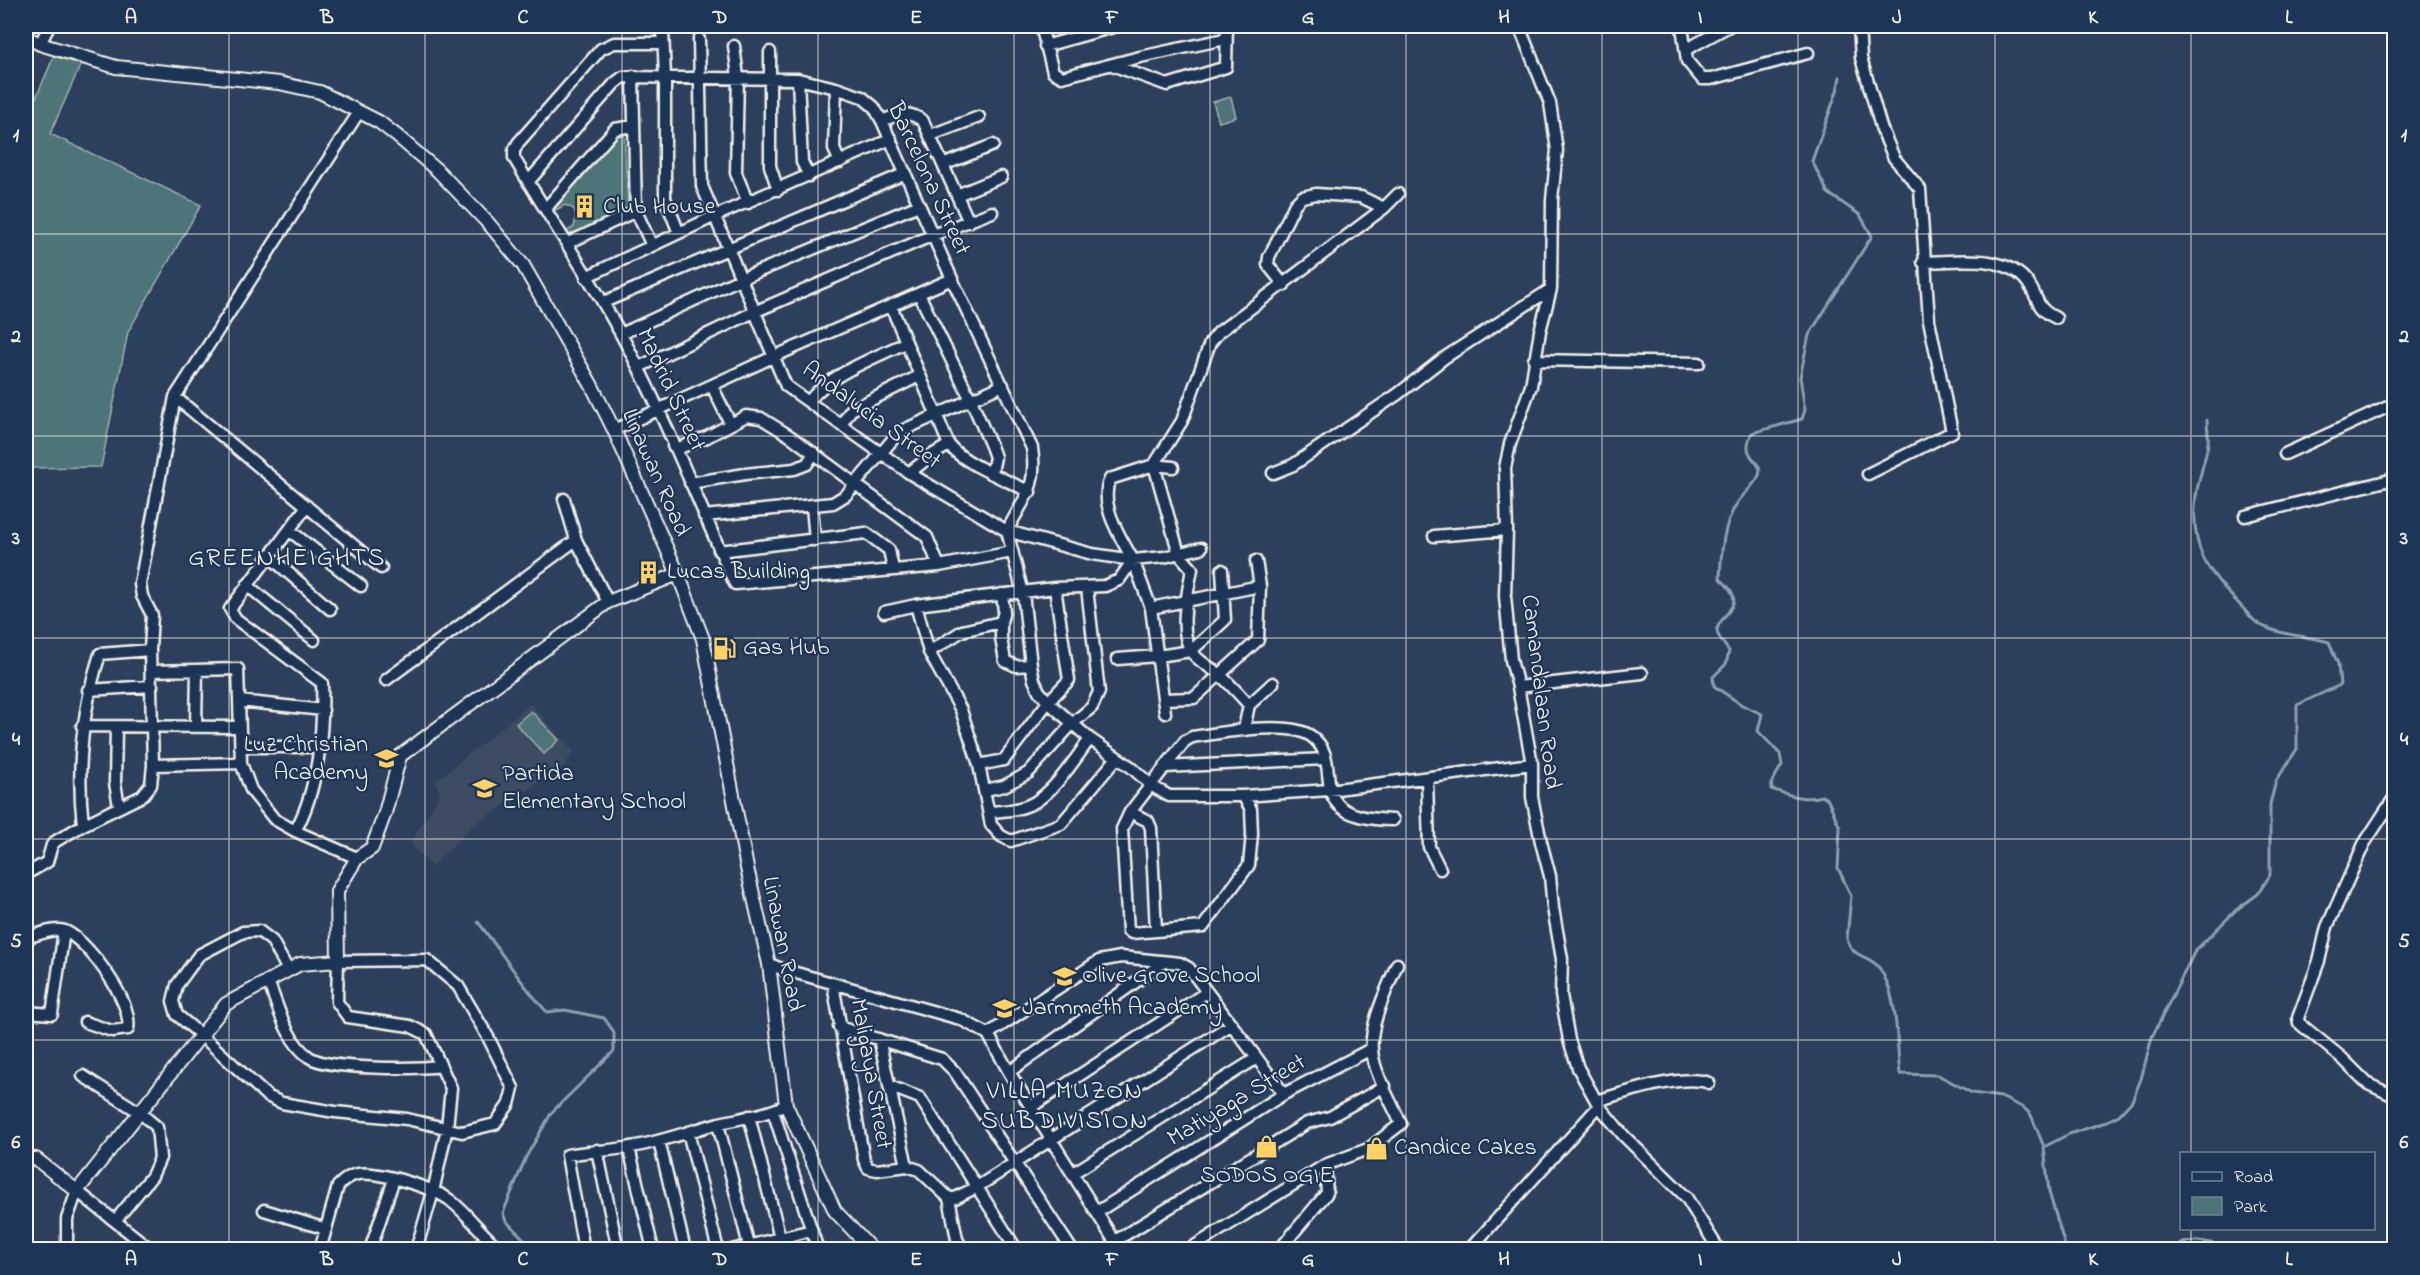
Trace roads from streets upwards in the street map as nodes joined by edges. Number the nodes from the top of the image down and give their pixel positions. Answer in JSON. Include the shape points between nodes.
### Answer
{"nodes":[{"id":1,"x":49,"y":26,"type":"edge"},
{"id":2,"x":1041,"y":26,"type":"edge"},
{"id":3,"x":1117,"y":26,"type":"edge"},
{"id":4,"x":1227,"y":26,"type":"edge"},
{"id":5,"x":1519,"y":26,"type":"edge"},
{"id":6,"x":1682,"y":26,"type":"edge"},
{"id":7,"x":1729,"y":26,"type":"edge"},
{"id":8,"x":1859,"y":26,"type":"edge"},
{"id":9,"x":663,"y":28,"type":"dead end"},
{"id":10,"x":26,"y":37,"type":"edge"},
{"id":11,"x":699,"y":39,"type":"dead end"},
{"id":12,"x":1225,"y":39,"type":"junction"},
{"id":13,"x":663,"y":43,"type":"junction"},
{"id":14,"x":40,"y":44,"type":"junction"},
{"id":15,"x":734,"y":46,"type":"dead end"},
{"id":16,"x":1045,"y":46,"type":"junction"},
{"id":17,"x":1687,"y":49,"type":"junction"},
{"id":18,"x":771,"y":52,"type":"dead end"},
{"id":19,"x":1808,"y":53,"type":"dead end"},
{"id":20,"x":1111,"y":64,"type":"junction"},
{"id":21,"x":633,"y":76,"type":"junction"},
{"id":22,"x":700,"y":76,"type":"junction"},
{"id":23,"x":738,"y":77,"type":"junction"},
{"id":24,"x":769,"y":77,"type":"junction"},
{"id":25,"x":665,"y":78,"type":"junction"},
{"id":26,"x":798,"y":79,"type":"junction"},
{"id":27,"x":836,"y":88,"type":"junction"},
{"id":28,"x":359,"y":112,"type":"junction"},
{"id":29,"x":979,"y":117,"type":"dead end"},
{"id":30,"x":882,"y":121,"type":"junction"},
{"id":31,"x":633,"y":126,"type":"junction"},
{"id":32,"x":931,"y":135,"type":"junction"},
{"id":33,"x":891,"y":139,"type":"junction"},
{"id":34,"x":993,"y":145,"type":"dead end"},
{"id":35,"x":840,"y":162,"type":"junction"},
{"id":36,"x":943,"y":165,"type":"junction"},
{"id":37,"x":906,"y":173,"type":"junction"},
{"id":38,"x":809,"y":177,"type":"junction"},
{"id":39,"x":1001,"y":177,"type":"dead end"},
{"id":40,"x":528,"y":182,"type":"junction"},
{"id":41,"x":778,"y":190,"type":"junction"},
{"id":42,"x":1398,"y":194,"type":"dead end"},
{"id":43,"x":957,"y":195,"type":"junction"},
{"id":44,"x":748,"y":203,"type":"junction"},
{"id":45,"x":919,"y":205,"type":"junction"},
{"id":46,"x":1384,"y":208,"type":"junction"},
{"id":47,"x":547,"y":211,"type":"junction"},
{"id":48,"x":636,"y":211,"type":"junction"},
{"id":49,"x":992,"y":212,"type":"dead end"},
{"id":50,"x":713,"y":217,"type":"junction"},
{"id":51,"x":969,"y":222,"type":"junction"},
{"id":52,"x":679,"y":233,"type":"junction"},
{"id":53,"x":933,"y":235,"type":"junction"},
{"id":54,"x":568,"y":243,"type":"junction"},
{"id":55,"x":652,"y":246,"type":"junction"},
{"id":56,"x":728,"y":251,"type":"junction"},
{"id":57,"x":1923,"y":262,"type":"junction"},
{"id":58,"x":586,"y":277,"type":"junction"},
{"id":59,"x":740,"y":279,"type":"junction"},
{"id":60,"x":951,"y":279,"type":"junction"},
{"id":61,"x":1284,"y":285,"type":"junction"},
{"id":62,"x":1551,"y":289,"type":"junction"},
{"id":63,"x":919,"y":294,"type":"junction"},
{"id":64,"x":604,"y":302,"type":"junction"},
{"id":65,"x":891,"y":306,"type":"junction"},
{"id":66,"x":754,"y":312,"type":"junction"},
{"id":67,"x":2056,"y":318,"type":"dead end"},
{"id":68,"x":621,"y":334,"type":"junction"},
{"id":69,"x":905,"y":343,"type":"junction"},
{"id":70,"x":773,"y":357,"type":"junction"},
{"id":71,"x":1534,"y":360,"type":"junction"},
{"id":72,"x":1699,"y":363,"type":"dead end"},
{"id":73,"x":639,"y":367,"type":"junction"},
{"id":74,"x":919,"y":376,"type":"junction"},
{"id":75,"x":1003,"y":385,"type":"junction"},
{"id":76,"x":712,"y":386,"type":"junction"},
{"id":77,"x":175,"y":397,"type":"junction"},
{"id":78,"x":971,"y":400,"type":"junction"},
{"id":79,"x":809,"y":402,"type":"junction"},
{"id":80,"x":2394,"y":404,"type":"edge"},
{"id":81,"x":658,"y":410,"type":"junction"},
{"id":82,"x":937,"y":414,"type":"junction"},
{"id":83,"x":730,"y":423,"type":"junction"},
{"id":84,"x":841,"y":425,"type":"junction"},
{"id":85,"x":614,"y":430,"type":"junction"},
{"id":86,"x":949,"y":445,"type":"junction"},
{"id":87,"x":673,"y":446,"type":"junction"},
{"id":88,"x":814,"y":453,"type":"junction"},
{"id":89,"x":880,"y":454,"type":"junction"},
{"id":90,"x":2285,"y":454,"type":"dead end"},
{"id":91,"x":1154,"y":465,"type":"junction"},
{"id":92,"x":1173,"y":467,"type":"dead end"},
{"id":93,"x":992,"y":472,"type":"junction"},
{"id":94,"x":909,"y":473,"type":"junction"},
{"id":95,"x":1273,"y":473,"type":"dead end"},
{"id":96,"x":1868,"y":474,"type":"dead end"},
{"id":97,"x":2394,"y":479,"type":"edge"},
{"id":98,"x":690,"y":483,"type":"junction"},
{"id":99,"x":855,"y":484,"type":"junction"},
{"id":100,"x":1030,"y":492,"type":"junction"},
{"id":101,"x":564,"y":500,"type":"dead end"},
{"id":102,"x":812,"y":506,"type":"junction"},
{"id":103,"x":307,"y":507,"type":"junction"},
{"id":104,"x":704,"y":516,"type":"junction"},
{"id":105,"x":2245,"y":516,"type":"dead end"},
{"id":106,"x":289,"y":530,"type":"junction"},
{"id":107,"x":1507,"y":530,"type":"junction"},
{"id":108,"x":1007,"y":531,"type":"junction"},
{"id":109,"x":1434,"y":536,"type":"dead end"},
{"id":110,"x":576,"y":540,"type":"junction"},
{"id":111,"x":815,"y":540,"type":"junction"},
{"id":112,"x":1201,"y":548,"type":"dead end"},
{"id":113,"x":719,"y":551,"type":"junction"},
{"id":114,"x":1012,"y":552,"type":"junction"},
{"id":115,"x":1179,"y":554,"type":"junction"},
{"id":116,"x":269,"y":556,"type":"junction"},
{"id":117,"x":1133,"y":560,"type":"junction"},
{"id":118,"x":1256,"y":561,"type":"dead end"},
{"id":119,"x":939,"y":566,"type":"junction"},
{"id":120,"x":381,"y":568,"type":"dead end"},
{"id":121,"x":892,"y":569,"type":"junction"},
{"id":122,"x":1222,"y":570,"type":"dead end"},
{"id":123,"x":678,"y":574,"type":"junction"},
{"id":124,"x":247,"y":585,"type":"junction"},
{"id":125,"x":362,"y":586,"type":"dead end"},
{"id":126,"x":1260,"y":586,"type":"junction"},
{"id":127,"x":1055,"y":588,"type":"junction"},
{"id":128,"x":1087,"y":588,"type":"junction"},
{"id":129,"x":1023,"y":593,"type":"junction"},
{"id":130,"x":1002,"y":594,"type":"junction"},
{"id":131,"x":1223,"y":594,"type":"junction"},
{"id":132,"x":608,"y":602,"type":"junction"},
{"id":133,"x":1185,"y":603,"type":"junction"},
{"id":134,"x":916,"y":605,"type":"junction"},
{"id":135,"x":1151,"y":608,"type":"junction"},
{"id":136,"x":330,"y":609,"type":"dead end"},
{"id":137,"x":884,"y":612,"type":"dead end"},
{"id":138,"x":1001,"y":622,"type":"junction"},
{"id":139,"x":314,"y":640,"type":"dead end"},
{"id":140,"x":150,"y":650,"type":"junction"},
{"id":141,"x":1191,"y":651,"type":"junction"},
{"id":142,"x":929,"y":652,"type":"junction"},
{"id":143,"x":1158,"y":656,"type":"junction"},
{"id":144,"x":1118,"y":659,"type":"dead end"},
{"id":145,"x":1031,"y":665,"type":"junction"},
{"id":146,"x":196,"y":670,"type":"junction"},
{"id":147,"x":151,"y":671,"type":"junction"},
{"id":148,"x":1642,"y":673,"type":"dead end"},
{"id":149,"x":1219,"y":674,"type":"junction"},
{"id":150,"x":386,"y":680,"type":"dead end"},
{"id":151,"x":1273,"y":683,"type":"dead end"},
{"id":152,"x":152,"y":686,"type":"junction"},
{"id":153,"x":1518,"y":687,"type":"junction"},
{"id":154,"x":88,"y":690,"type":"junction"},
{"id":155,"x":1163,"y":699,"type":"junction"},
{"id":156,"x":239,"y":701,"type":"junction"},
{"id":157,"x":1048,"y":702,"type":"junction"},
{"id":158,"x":1249,"y":705,"type":"junction"},
{"id":159,"x":323,"y":710,"type":"junction"},
{"id":160,"x":1165,"y":714,"type":"dead end"},
{"id":161,"x":1073,"y":723,"type":"junction"},
{"id":162,"x":82,"y":726,"type":"junction"},
{"id":163,"x":196,"y":726,"type":"junction"},
{"id":164,"x":152,"y":727,"type":"junction"},
{"id":165,"x":238,"y":727,"type":"junction"},
{"id":166,"x":116,"y":728,"type":"junction"},
{"id":167,"x":1244,"y":729,"type":"junction"},
{"id":168,"x":1090,"y":739,"type":"junction"},
{"id":169,"x":240,"y":747,"type":"junction"},
{"id":170,"x":318,"y":747,"type":"junction"},
{"id":171,"x":1117,"y":758,"type":"junction"},
{"id":172,"x":1325,"y":759,"type":"junction"},
{"id":173,"x":241,"y":763,"type":"junction"},
{"id":174,"x":1532,"y":764,"type":"junction"},
{"id":175,"x":153,"y":765,"type":"junction"},
{"id":176,"x":980,"y":765,"type":"junction"},
{"id":177,"x":1165,"y":767,"type":"junction"},
{"id":178,"x":1426,"y":778,"type":"junction"},
{"id":179,"x":1152,"y":786,"type":"junction"},
{"id":180,"x":985,"y":790,"type":"junction"},
{"id":181,"x":1329,"y":790,"type":"junction"},
{"id":182,"x":1243,"y":796,"type":"junction"},
{"id":183,"x":2394,"y":798,"type":"edge"},
{"id":184,"x":119,"y":806,"type":"junction"},
{"id":185,"x":989,"y":812,"type":"junction"},
{"id":186,"x":1131,"y":812,"type":"junction"},
{"id":187,"x":1393,"y":820,"type":"dead end"},
{"id":188,"x":83,"y":825,"type":"junction"},
{"id":189,"x":294,"y":831,"type":"junction"},
{"id":190,"x":357,"y":858,"type":"junction"},
{"id":191,"x":1440,"y":869,"type":"dead end"},
{"id":192,"x":26,"y":874,"type":"edge"},
{"id":193,"x":64,"y":931,"type":"junction"},
{"id":194,"x":1156,"y":931,"type":"junction"},
{"id":195,"x":26,"y":937,"type":"edge"},
{"id":196,"x":26,"y":944,"type":"edge"},
{"id":197,"x":338,"y":961,"type":"junction"},
{"id":198,"x":1164,"y":962,"type":"junction"},
{"id":199,"x":770,"y":964,"type":"junction"},
{"id":200,"x":1397,"y":964,"type":"dead end"},
{"id":201,"x":288,"y":970,"type":"junction"},
{"id":202,"x":268,"y":981,"type":"junction"},
{"id":203,"x":833,"y":984,"type":"junction"},
{"id":204,"x":1207,"y":992,"type":"junction"},
{"id":205,"x":26,"y":1012,"type":"edge"},
{"id":206,"x":86,"y":1022,"type":"dead end"},
{"id":207,"x":1232,"y":1024,"type":"junction"},
{"id":208,"x":839,"y":1027,"type":"junction"},
{"id":209,"x":988,"y":1034,"type":"junction"},
{"id":210,"x":201,"y":1035,"type":"junction"},
{"id":211,"x":879,"y":1039,"type":"junction"},
{"id":212,"x":1371,"y":1049,"type":"junction"},
{"id":213,"x":1257,"y":1058,"type":"junction"},
{"id":214,"x":441,"y":1066,"type":"junction"},
{"id":215,"x":1009,"y":1072,"type":"junction"},
{"id":216,"x":83,"y":1076,"type":"dead end"},
{"id":217,"x":1709,"y":1083,"type":"dead end"},
{"id":218,"x":889,"y":1086,"type":"junction"},
{"id":219,"x":1385,"y":1086,"type":"junction"},
{"id":220,"x":1284,"y":1094,"type":"junction"},
{"id":221,"x":2394,"y":1096,"type":"edge"},
{"id":222,"x":1598,"y":1104,"type":"junction"},
{"id":223,"x":786,"y":1105,"type":"junction"},
{"id":224,"x":1031,"y":1107,"type":"junction"},
{"id":225,"x":773,"y":1111,"type":"junction"},
{"id":226,"x":140,"y":1112,"type":"junction"},
{"id":227,"x":749,"y":1116,"type":"junction"},
{"id":228,"x":718,"y":1124,"type":"junction"},
{"id":229,"x":447,"y":1128,"type":"junction"},
{"id":230,"x":688,"y":1132,"type":"junction"},
{"id":231,"x":1051,"y":1139,"type":"junction"},
{"id":232,"x":659,"y":1141,"type":"junction"},
{"id":233,"x":629,"y":1148,"type":"junction"},
{"id":234,"x":597,"y":1150,"type":"junction"},
{"id":235,"x":26,"y":1159,"type":"edge"},
{"id":236,"x":1014,"y":1163,"type":"junction"},
{"id":237,"x":1325,"y":1165,"type":"junction"},
{"id":238,"x":907,"y":1166,"type":"junction"},
{"id":239,"x":1073,"y":1173,"type":"junction"},
{"id":240,"x":394,"y":1179,"type":"junction"},
{"id":241,"x":977,"y":1187,"type":"junction"},
{"id":242,"x":77,"y":1191,"type":"junction"},
{"id":243,"x":433,"y":1192,"type":"junction"},
{"id":244,"x":949,"y":1198,"type":"junction"},
{"id":245,"x":264,"y":1210,"type":"dead end"},
{"id":246,"x":1097,"y":1212,"type":"junction"},
{"id":247,"x":116,"y":1221,"type":"junction"},
{"id":248,"x":326,"y":1229,"type":"junction"},
{"id":249,"x":812,"y":1230,"type":"junction"},
{"id":250,"x":486,"y":1238,"type":"junction"},
{"id":251,"x":781,"y":1244,"type":"edge"},
{"id":252,"x":1117,"y":1245,"type":"edge"},
{"id":253,"x":749,"y":1247,"type":"edge"},
{"id":254,"x":149,"y":1248,"type":"dead end"},
{"id":255,"x":67,"y":1250,"type":"edge"},
{"id":256,"x":320,"y":1250,"type":"edge"},
{"id":257,"x":370,"y":1250,"type":"edge"},
{"id":258,"x":416,"y":1250,"type":"edge"},
{"id":259,"x":474,"y":1250,"type":"edge"},
{"id":260,"x":501,"y":1250,"type":"edge"},
{"id":261,"x":584,"y":1250,"type":"edge"},
{"id":262,"x":618,"y":1250,"type":"edge"},
{"id":263,"x":653,"y":1250,"type":"edge"},
{"id":264,"x":685,"y":1250,"type":"edge"},
{"id":265,"x":718,"y":1250,"type":"edge"},
{"id":266,"x":732,"y":1250,"type":"edge"},
{"id":267,"x":818,"y":1250,"type":"edge"},
{"id":268,"x":872,"y":1250,"type":"edge"},
{"id":269,"x":963,"y":1250,"type":"edge"},
{"id":270,"x":1017,"y":1250,"type":"edge"},
{"id":271,"x":1072,"y":1250,"type":"edge"},
{"id":272,"x":1188,"y":1250,"type":"edge"},
{"id":273,"x":1279,"y":1250,"type":"edge"},
{"id":274,"x":1469,"y":1250,"type":"edge"},
{"id":275,"x":1719,"y":1250,"type":"edge"}],
"edges":[{"from":1,"to":14,"type":"street"},
{"from":2,"to":16,"type":"street"},
{"from":3,"to":16,"type":"street"},
{"from":4,"to":12,"type":"street"},
{"from":5,"to":62,"type":"street","name":"Camandalaan Road","via":[[1550,103],[1557,150]]},
{"from":6,"to":17,"type":"street"},
{"from":7,"to":17,"type":"street"},
{"from":8,"to":57,"type":"street","via":[[1861,58],[1881,127],[1894,158],[1920,189]]},
{"from":9,"to":13,"type":"street"},
{"from":10,"to":14,"type":"street","name":"Linawan Road"},
{"from":11,"to":22,"type":"street","name":"Andalucia Street"},
{"from":12,"to":20,"type":"street"},
{"from":12,"to":20,"type":"street","via":[[1226,67],[1167,85]]},
{"from":13,"to":25,"type":"street"},
{"from":13,"to":40,"type":"street","name":"Madrid Street","via":[[614,43],[601,50],[518,143],[514,158]]},
{"from":14,"to":28,"type":"street","name":"Linawan Road","via":[[116,68],[279,83],[320,92]]},
{"from":15,"to":23,"type":"street"},
{"from":16,"to":20,"type":"street","via":[[1057,76]]},
{"from":17,"to":19,"type":"street","via":[[1687,61],[1702,79]]},
{"from":18,"to":24,"type":"street"},
{"from":21,"to":25,"type":"street","name":"Barcelona Street"},
{"from":21,"to":31,"type":"street"},
{"from":21,"to":40,"type":"street","via":[[615,83]]},
{"from":22,"to":23,"type":"street","name":"Barcelona Street"},
{"from":22,"to":25,"type":"street","name":"Barcelona Street"},
{"from":22,"to":50,"type":"street","name":"Andalucia Street","via":[[702,186]]},
{"from":23,"to":24,"type":"street","name":"Barcelona Street"},
{"from":23,"to":44,"type":"street","via":[[736,173]]},
{"from":24,"to":26,"type":"street","name":"Barcelona Street"},
{"from":24,"to":41,"type":"street","via":[[770,166]]},
{"from":25,"to":52,"type":"street","via":[[665,198]]},
{"from":26,"to":27,"type":"street","name":"Barcelona Street"},
{"from":26,"to":38,"type":"street","via":[[802,162]]},
{"from":27,"to":30,"type":"street","name":"Barcelona Street","via":[[862,97],[874,106]]},
{"from":27,"to":35,"type":"street","via":[[834,149]]},
{"from":28,"to":77,"type":"street"},
{"from":28,"to":85,"type":"street","name":"Linawan Road","via":[[397,136],[438,171],[523,265]]},
{"from":29,"to":32,"type":"street"},
{"from":30,"to":32,"type":"street","via":[[905,112],[923,121]]},
{"from":30,"to":33,"type":"street","name":"Barcelona Street"},
{"from":31,"to":47,"type":"street","via":[[615,129]]},
{"from":31,"to":48,"type":"street"},
{"from":32,"to":36,"type":"street"},
{"from":33,"to":35,"type":"street"},
{"from":33,"to":37,"type":"street","name":"Barcelona Street"},
{"from":34,"to":36,"type":"street"},
{"from":35,"to":38,"type":"street"},
{"from":36,"to":43,"type":"street"},
{"from":37,"to":45,"type":"street","name":"Barcelona Street"},
{"from":37,"to":56,"type":"street"},
{"from":38,"to":41,"type":"street"},
{"from":39,"to":43,"type":"street"},
{"from":40,"to":47,"type":"street","name":"Madrid Street"},
{"from":41,"to":44,"type":"street"},
{"from":42,"to":46,"type":"street"},
{"from":43,"to":51,"type":"street"},
{"from":44,"to":50,"type":"street"},
{"from":45,"to":53,"type":"street","name":"Barcelona Street"},
{"from":45,"to":59,"type":"street"},
{"from":46,"to":61,"type":"street"},
{"from":46,"to":61,"type":"street","via":[[1361,197],[1302,197],[1269,257],[1268,265]]},
{"from":47,"to":54,"type":"street","name":"Madrid Street"},
{"from":48,"to":54,"type":"street"},
{"from":48,"to":55,"type":"street"},
{"from":49,"to":51,"type":"street"},
{"from":50,"to":52,"type":"street"},
{"from":50,"to":56,"type":"street","name":"Andalucia Street"},
{"from":51,"to":53,"type":"street"},
{"from":52,"to":55,"type":"street"},
{"from":53,"to":60,"type":"street","name":"Barcelona Street"},
{"from":53,"to":66,"type":"street"},
{"from":54,"to":58,"type":"street","name":"Madrid Street"},
{"from":55,"to":58,"type":"street"},
{"from":56,"to":59,"type":"street","name":"Andalucia Street"},
{"from":56,"to":64,"type":"street"},
{"from":57,"to":67,"type":"street","via":[[1989,261],[2000,265],[2020,275],[2038,306]]},
{"from":57,"to":96,"type":"street","via":[[1929,320],[1953,432]]},
{"from":58,"to":64,"type":"street","name":"Madrid Street"},
{"from":59,"to":66,"type":"street","name":"Andalucia Street"},
{"from":59,"to":68,"type":"street"},
{"from":60,"to":63,"type":"street"},
{"from":60,"to":75,"type":"street","name":"Barcelona Street"},
{"from":61,"to":91,"type":"street","via":[[1219,332],[1210,343],[1182,422]]},
{"from":62,"to":71,"type":"street","name":"Camandalaan Road"},
{"from":62,"to":95,"type":"street","via":[[1444,358],[1293,465]]},
{"from":63,"to":65,"type":"street"},
{"from":63,"to":78,"type":"street"},
{"from":64,"to":68,"type":"street","name":"Madrid Street"},
{"from":65,"to":69,"type":"street"},
{"from":65,"to":70,"type":"street"},
{"from":66,"to":70,"type":"street","name":"Andalucia Street"},
{"from":66,"to":73,"type":"street"},
{"from":68,"to":73,"type":"street","name":"Madrid Street"},
{"from":69,"to":74,"type":"street"},
{"from":69,"to":79,"type":"street","via":[[830,381]]},
{"from":70,"to":76,"type":"street"},
{"from":70,"to":79,"type":"street","name":"Andalucia Street","via":[[786,386]]},
{"from":71,"to":72,"type":"street"},
{"from":71,"to":107,"type":"street","name":"Camandalaan Road","via":[[1531,386],[1505,468]]},
{"from":73,"to":81,"type":"street","name":"Madrid Street"},
{"from":74,"to":82,"type":"street"},
{"from":74,"to":84,"type":"street","via":[[851,410]]},
{"from":75,"to":78,"type":"street"},
{"from":75,"to":100,"type":"street","name":"Barcelona Street","via":[[1032,448],[1035,469]]},
{"from":76,"to":81,"type":"street"},
{"from":76,"to":83,"type":"street"},
{"from":77,"to":103,"type":"street"},
{"from":77,"to":140,"type":"street","via":[[140,584],[152,615]]},
{"from":78,"to":82,"type":"street"},
{"from":78,"to":93,"type":"street","via":[[995,457]]},
{"from":79,"to":84,"type":"street","name":"Andalucia Street"},
{"from":80,"to":90,"type":"street"},
{"from":81,"to":85,"type":"street"},
{"from":81,"to":87,"type":"street","name":"Madrid Street"},
{"from":82,"to":86,"type":"street"},
{"from":82,"to":89,"type":"street","via":[[899,432]]},
{"from":83,"to":87,"type":"street","via":[[680,448]]},
{"from":83,"to":88,"type":"street","via":[[746,416],[761,418]]},
{"from":84,"to":89,"type":"street","name":"Andalucia Street"},
{"from":85,"to":123,"type":"street","name":"Linawan Road"},
{"from":86,"to":93,"type":"street","via":[[955,453]]},
{"from":86,"to":94,"type":"street"},
{"from":87,"to":98,"type":"street","name":"Madrid Street"},
{"from":88,"to":98,"type":"street","via":[[807,464],[794,469]]},
{"from":88,"to":99,"type":"street"},
{"from":89,"to":94,"type":"street","name":"Andalucia Street"},
{"from":89,"to":99,"type":"street"},
{"from":91,"to":92,"type":"street"},
{"from":91,"to":115,"type":"street"},
{"from":91,"to":117,"type":"street","via":[[1110,479],[1106,487],[1116,529]]},
{"from":93,"to":100,"type":"street"},
{"from":94,"to":108,"type":"street","name":"Andalucia Street"},
{"from":97,"to":105,"type":"street"},
{"from":98,"to":104,"type":"street","name":"Madrid Street"},
{"from":99,"to":102,"type":"street","via":[[833,503]]},
{"from":99,"to":119,"type":"street","via":[[927,537]]},
{"from":100,"to":108,"type":"street","name":"Barcelona Street"},
{"from":101,"to":110,"type":"street"},
{"from":102,"to":104,"type":"street"},
{"from":102,"to":111,"type":"street"},
{"from":103,"to":106,"type":"street"},
{"from":103,"to":120,"type":"street"},
{"from":104,"to":113,"type":"street","name":"Madrid Street"},
{"from":106,"to":116,"type":"street"},
{"from":106,"to":125,"type":"street"},
{"from":107,"to":109,"type":"street"},
{"from":107,"to":153,"type":"street","name":"Camandalaan Road","via":[[1505,596],[1511,660]]},
{"from":108,"to":114,"type":"street"},
{"from":108,"to":117,"type":"street","name":"Andalucia Street","via":[[1092,554]]},
{"from":110,"to":132,"type":"street"},
{"from":110,"to":150,"type":"street"},
{"from":111,"to":113,"type":"street"},
{"from":111,"to":121,"type":"street","via":[[866,533],[889,550]]},
{"from":112,"to":115,"type":"street","name":"Andalucia Street"},
{"from":113,"to":121,"type":"street","name":"Madrid Street","via":[[735,584]]},
{"from":114,"to":119,"type":"street","name":"Madrid Street"},
{"from":114,"to":129,"type":"street"},
{"from":115,"to":117,"type":"street","name":"Andalucia Street"},
{"from":115,"to":133,"type":"street","via":[[1192,569]]},
{"from":116,"to":124,"type":"street"},
{"from":116,"to":136,"type":"street"},
{"from":117,"to":128,"type":"street","via":[[1119,579]]},
{"from":117,"to":135,"type":"street"},
{"from":118,"to":126,"type":"street"},
{"from":119,"to":121,"type":"street","name":"Madrid Street"},
{"from":122,"to":131,"type":"street"},
{"from":123,"to":132,"type":"street"},
{"from":123,"to":199,"type":"street","name":"Linawan Road","via":[[703,639],[747,868]]},
{"from":124,"to":139,"type":"street"},
{"from":124,"to":159,"type":"street","via":[[230,609],[232,615],[322,683]]},
{"from":126,"to":131,"type":"street"},
{"from":126,"to":149,"type":"street","via":[[1258,640]]},
{"from":127,"to":128,"type":"street"},
{"from":127,"to":129,"type":"street"},
{"from":127,"to":157,"type":"street","via":[[1068,680]]},
{"from":128,"to":161,"type":"street","via":[[1099,692],[1092,707]]},
{"from":129,"to":130,"type":"street"},
{"from":129,"to":145,"type":"street"},
{"from":130,"to":134,"type":"street"},
{"from":130,"to":138,"type":"street"},
{"from":131,"to":133,"type":"street"},
{"from":131,"to":141,"type":"street","via":[[1225,620]]},
{"from":132,"to":190,"type":"street","via":[[400,756],[386,813],[372,848]]},
{"from":133,"to":135,"type":"street"},
{"from":133,"to":141,"type":"street","via":[[1186,638]]},
{"from":134,"to":137,"type":"street"},
{"from":134,"to":142,"type":"street"},
{"from":135,"to":143,"type":"street"},
{"from":138,"to":142,"type":"street","via":[[962,631]]},
{"from":138,"to":145,"type":"street","via":[[1005,661],[1016,666]]},
{"from":140,"to":147,"type":"street"},
{"from":140,"to":154,"type":"street","via":[[100,654]]},
{"from":141,"to":143,"type":"street"},
{"from":141,"to":149,"type":"street"},
{"from":142,"to":176,"type":"street","via":[[961,710]]},
{"from":143,"to":144,"type":"street"},
{"from":143,"to":155,"type":"street"},
{"from":145,"to":157,"type":"street","via":[[1034,680]]},
{"from":146,"to":147,"type":"street"},
{"from":146,"to":156,"type":"street","via":[[238,669]]},
{"from":146,"to":163,"type":"street"},
{"from":147,"to":152,"type":"street"},
{"from":148,"to":153,"type":"street"},
{"from":149,"to":155,"type":"street","via":[[1194,698]]},
{"from":149,"to":158,"type":"street"},
{"from":151,"to":158,"type":"street"},
{"from":152,"to":154,"type":"street"},
{"from":152,"to":164,"type":"street"},
{"from":153,"to":174,"type":"street","name":"Camandalaan Road"},
{"from":154,"to":162,"type":"street"},
{"from":155,"to":160,"type":"street"},
{"from":156,"to":159,"type":"street"},
{"from":156,"to":165,"type":"street"},
{"from":157,"to":161,"type":"street"},
{"from":157,"to":176,"type":"street","via":[[1004,760]]},
{"from":158,"to":167,"type":"street"},
{"from":159,"to":170,"type":"street"},
{"from":161,"to":168,"type":"street"},
{"from":161,"to":180,"type":"street","via":[[1028,773],[1004,786]]},
{"from":162,"to":166,"type":"street"},
{"from":162,"to":188,"type":"street"},
{"from":163,"to":164,"type":"street"},
{"from":163,"to":165,"type":"street"},
{"from":164,"to":166,"type":"street"},
{"from":164,"to":175,"type":"street"},
{"from":165,"to":169,"type":"street"},
{"from":166,"to":184,"type":"street","via":[[115,783]]},
{"from":167,"to":172,"type":"street","via":[[1294,729],[1311,736]]},
{"from":167,"to":177,"type":"street","via":[[1192,737]]},
{"from":168,"to":171,"type":"street"},
{"from":168,"to":185,"type":"street","via":[[1055,784],[1035,802]]},
{"from":169,"to":170,"type":"street"},
{"from":169,"to":173,"type":"street"},
{"from":170,"to":189,"type":"street","via":[[312,789]]},
{"from":171,"to":179,"type":"street"},
{"from":171,"to":185,"type":"street","via":[[1061,824],[1011,841],[991,825]]},
{"from":172,"to":177,"type":"street"},
{"from":172,"to":181,"type":"street"},
{"from":173,"to":175,"type":"street"},
{"from":173,"to":189,"type":"street","via":[[251,790],[274,819]]},
{"from":174,"to":178,"type":"street"},
{"from":174,"to":222,"type":"street","name":"Camandalaan Road","via":[[1532,797],[1550,876],[1569,1041],[1578,1068]]},
{"from":175,"to":184,"type":"street","via":[[151,785],[142,796]]},
{"from":176,"to":180,"type":"street"},
{"from":177,"to":179,"type":"street"},
{"from":178,"to":181,"type":"street"},
{"from":178,"to":191,"type":"street","via":[[1428,847]]},
{"from":179,"to":182,"type":"street","via":[[1169,796]]},
{"from":179,"to":186,"type":"street"},
{"from":180,"to":185,"type":"street"},
{"from":181,"to":182,"type":"street"},
{"from":181,"to":187,"type":"street","via":[[1338,805],[1353,814],[1371,820]]},
{"from":182,"to":194,"type":"street","via":[[1251,809],[1249,865],[1203,927]]},
{"from":183,"to":221,"type":"street","via":[[2364,844],[2327,927],[2298,1018],[2368,1084]]},
{"from":184,"to":188,"type":"street"},
{"from":186,"to":194,"type":"street","via":[[1148,821],[1151,828]]},
{"from":186,"to":194,"type":"street","via":[[1122,830],[1128,931]]},
{"from":188,"to":192,"type":"street","via":[[54,843],[47,862]]},
{"from":189,"to":190,"type":"street"},
{"from":190,"to":197,"type":"street","via":[[337,891]]},
{"from":193,"to":195,"type":"street"},
{"from":193,"to":205,"type":"street","via":[[52,1014]]},
{"from":193,"to":206,"type":"street","via":[[83,944],[107,974],[123,1004],[129,1026],[112,1031]]},
{"from":195,"to":196,"type":"street"},
{"from":197,"to":201,"type":"street","via":[[300,964]]},
{"from":197,"to":214,"type":"street","via":[[336,1002],[348,1017],[410,1026],[426,1034]]},
{"from":197,"to":229,"type":"street","via":[[427,960],[458,986],[513,1088],[509,1104],[495,1124],[462,1132]]},
{"from":198,"to":204,"type":"street","via":[[1180,963],[1189,969]]},
{"from":198,"to":209,"type":"street","via":[[1120,957],[1099,961]]},
{"from":198,"to":215,"type":"street"},
{"from":199,"to":203,"type":"street"},
{"from":199,"to":223,"type":"street","name":"Linawan Road"},
{"from":200,"to":212,"type":"street"},
{"from":201,"to":202,"type":"street"},
{"from":201,"to":210,"type":"street","via":[[272,940],[259,931],[243,932],[199,954],[177,985],[173,1001],[177,1015]]},
{"from":202,"to":210,"type":"street","via":[[226,1004]]},
{"from":202,"to":214,"type":"street","via":[[290,1035],[310,1058],[333,1064],[416,1069]]},
{"from":203,"to":208,"type":"street","name":"Maligaya Street"},
{"from":203,"to":209,"type":"street","via":[[960,1019]]},
{"from":204,"to":207,"type":"street"},
{"from":204,"to":224,"type":"street"},
{"from":207,"to":213,"type":"street"},
{"from":207,"to":231,"type":"street"},
{"from":208,"to":211,"type":"street"},
{"from":208,"to":238,"type":"street","name":"Maligaya Street","via":[[864,1160],[868,1168],[877,1170]]},
{"from":209,"to":215,"type":"street"},
{"from":210,"to":226,"type":"street"},
{"from":210,"to":229,"type":"street","via":[[267,1096],[282,1103],[408,1119]]},
{"from":211,"to":218,"type":"street"},
{"from":211,"to":236,"type":"street","via":[[942,1059],[956,1072]]},
{"from":212,"to":219,"type":"street"},
{"from":212,"to":220,"type":"street","name":"Matiyaga Street"},
{"from":213,"to":220,"type":"street"},
{"from":213,"to":239,"type":"street"},
{"from":214,"to":229,"type":"street","via":[[451,1088]]},
{"from":215,"to":224,"type":"street"},
{"from":216,"to":226,"type":"street"},
{"from":217,"to":222,"type":"street","via":[[1702,1080],[1641,1088]]},
{"from":218,"to":238,"type":"street"},
{"from":218,"to":241,"type":"street","via":[[920,1098]]},
{"from":219,"to":237,"type":"street","via":[[1401,1124],[1368,1149]]},
{"from":219,"to":252,"type":"street","via":[[1330,1117],[1307,1123]]},
{"from":220,"to":246,"type":"street","name":"Matiyaga Street"},
{"from":222,"to":274,"type":"street"},
{"from":222,"to":275,"type":"street","name":"Camandalaan Road","via":[[1624,1136],[1686,1197]]},
{"from":223,"to":225,"type":"street"},
{"from":223,"to":268,"type":"street","name":"Linawan Road","via":[[834,1211]]},
{"from":224,"to":231,"type":"street"},
{"from":225,"to":227,"type":"street"},
{"from":225,"to":249,"type":"street"},
{"from":226,"to":242,"type":"street"},
{"from":226,"to":247,"type":"street","via":[[157,1127],[160,1158],[152,1176]]},
{"from":227,"to":228,"type":"street"},
{"from":227,"to":251,"type":"street"},
{"from":228,"to":230,"type":"street"},
{"from":228,"to":253,"type":"street"},
{"from":229,"to":243,"type":"street"},
{"from":230,"to":232,"type":"street"},
{"from":230,"to":265,"type":"street"},
{"from":231,"to":236,"type":"street"},
{"from":231,"to":239,"type":"street"},
{"from":232,"to":233,"type":"street"},
{"from":232,"to":264,"type":"street"},
{"from":233,"to":234,"type":"street"},
{"from":233,"to":263,"type":"street"},
{"from":234,"to":261,"type":"street","via":[[567,1155]]},
{"from":234,"to":262,"type":"street"},
{"from":235,"to":242,"type":"street","via":[[36,1159]]},
{"from":236,"to":241,"type":"street"},
{"from":236,"to":271,"type":"street"},
{"from":237,"to":272,"type":"street"},
{"from":237,"to":273,"type":"street","via":[[1327,1193]]},
{"from":238,"to":244,"type":"street","name":"Maligaya Street","via":[[919,1170]]},
{"from":239,"to":246,"type":"street"},
{"from":240,"to":243,"type":"street"},
{"from":240,"to":248,"type":"street","via":[[357,1174],[346,1178],[338,1186]]},
{"from":240,"to":257,"type":"street"},
{"from":241,"to":244,"type":"street"},
{"from":241,"to":270,"type":"street"},
{"from":242,"to":247,"type":"street"},
{"from":242,"to":255,"type":"street","via":[[68,1219]]},
{"from":243,"to":250,"type":"street","via":[[450,1200]]},
{"from":243,"to":258,"type":"street"},
{"from":244,"to":269,"type":"street"},
{"from":245,"to":248,"type":"street"},
{"from":246,"to":252,"type":"street"},
{"from":247,"to":254,"type":"street"},
{"from":248,"to":256,"type":"street"},
{"from":249,"to":251,"type":"street"},
{"from":249,"to":267,"type":"street"},
{"from":250,"to":259,"type":"street"},
{"from":250,"to":260,"type":"street"},
{"from":251,"to":253,"type":"street"},
{"from":253,"to":266,"type":"street"}]}
